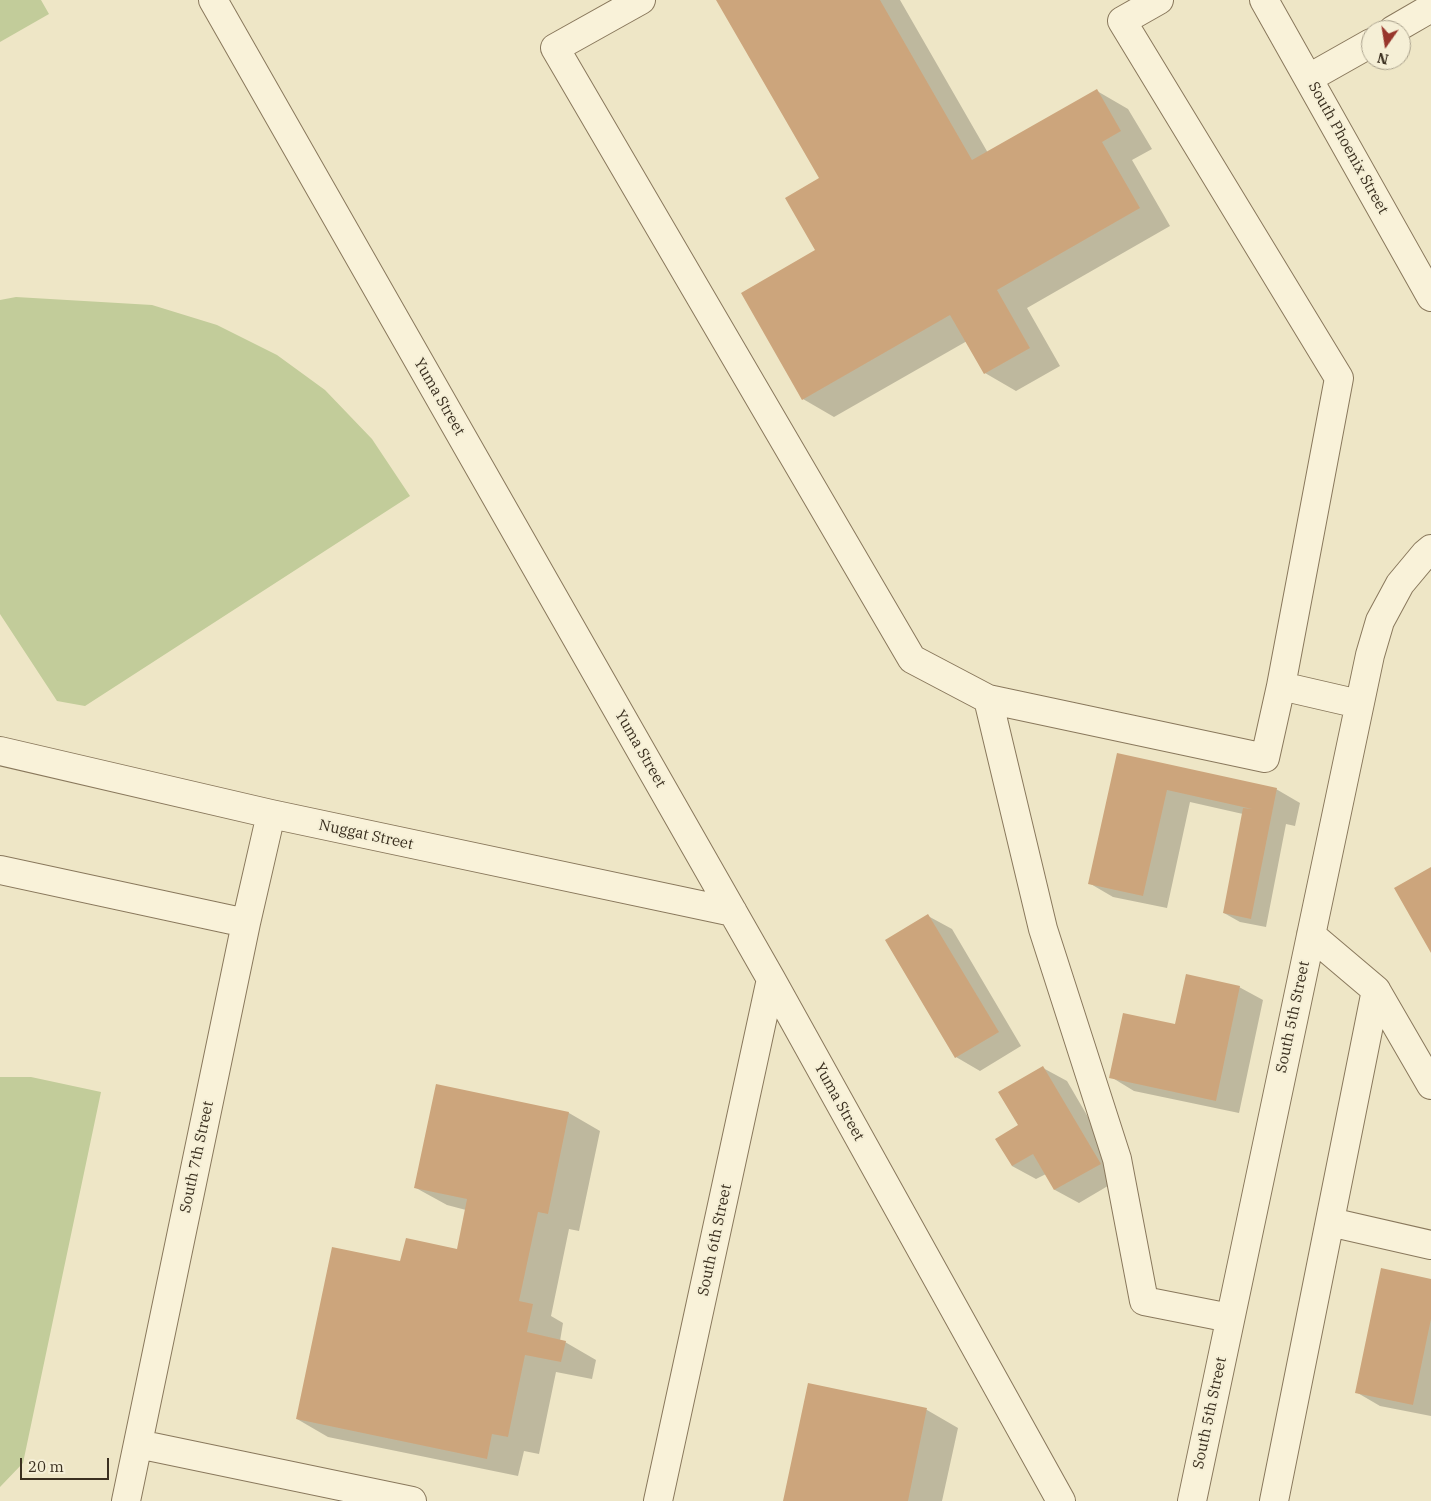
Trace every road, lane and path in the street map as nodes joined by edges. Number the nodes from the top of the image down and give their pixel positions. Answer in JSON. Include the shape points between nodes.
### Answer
{"nodes":[{"id":1,"x":213,"y":0,"type":"edge"},
{"id":2,"x":641,"y":0,"type":"edge"},
{"id":3,"x":1159,"y":0,"type":"edge"},
{"id":4,"x":1264,"y":0,"type":"edge"},
{"id":5,"x":1431,"y":8,"type":"edge"},
{"id":6,"x":1410,"y":20,"type":"edge"},
{"id":7,"x":1361,"y":49,"type":"edge"},
{"id":8,"x":1309,"y":78,"type":"junction"},
{"id":9,"x":1431,"y":297,"type":"edge"},
{"id":10,"x":1431,"y":549,"type":"edge"},
{"id":11,"x":1280,"y":686,"type":"junction"},
{"id":12,"x":988,"y":699,"type":"junction"},
{"id":13,"x":1359,"y":704,"type":"junction"},
{"id":14,"x":0,"y":751,"type":"edge"},
{"id":15,"x":270,"y":814,"type":"junction"},
{"id":16,"x":0,"y":870,"type":"edge"},
{"id":17,"x":733,"y":912,"type":"junction"},
{"id":18,"x":246,"y":923,"type":"junction"},
{"id":19,"x":1310,"y":936,"type":"junction"},
{"id":20,"x":771,"y":979,"type":"junction"},
{"id":21,"x":1376,"y":990,"type":"junction"},
{"id":22,"x":1431,"y":1085,"type":"edge"},
{"id":23,"x":1330,"y":1222,"type":"junction"},
{"id":24,"x":1431,"y":1245,"type":"edge"},
{"id":25,"x":1230,"y":1318,"type":"junction"},
{"id":26,"x":138,"y":1444,"type":"junction"},
{"id":27,"x":126,"y":1501,"type":"edge"},
{"id":28,"x":412,"y":1501,"type":"edge"},
{"id":29,"x":658,"y":1501,"type":"edge"},
{"id":30,"x":1061,"y":1501,"type":"edge"},
{"id":31,"x":1192,"y":1501,"type":"edge"},
{"id":32,"x":1274,"y":1501,"type":"edge"}],
"edges":[{"from":1,"to":17,"type":"street","name":"Yuma Street"},
{"from":2,"to":12,"type":"street","via":[[555,48],[912,659]]},
{"from":3,"to":11,"type":"street","via":[[1122,22],[1339,378]]},
{"from":4,"to":8,"type":"street","name":"South Phoenix Street"},
{"from":5,"to":6,"type":"street"},
{"from":7,"to":8,"type":"street"},
{"from":8,"to":9,"type":"street","name":"South Phoenix Street"},
{"from":10,"to":13,"type":"street","name":"South 5th Street","via":[[1400,584],[1380,621]]},
{"from":11,"to":12,"type":"street","via":[[1264,758]]},
{"from":11,"to":13,"type":"street"},
{"from":12,"to":25,"type":"street","via":[[1043,929],[1117,1159],[1144,1301]]},
{"from":13,"to":19,"type":"street","name":"South 5th Street"},
{"from":14,"to":15,"type":"street","name":"Nuggat Street"},
{"from":15,"to":17,"type":"street","name":"Nuggat Street"},
{"from":15,"to":18,"type":"street","name":"South 7th Street"},
{"from":16,"to":18,"type":"street"},
{"from":17,"to":20,"type":"street","name":"Yuma Street"},
{"from":18,"to":26,"type":"street","name":"South 7th Street"},
{"from":19,"to":21,"type":"street"},
{"from":19,"to":25,"type":"street","name":"South 5th Street"},
{"from":20,"to":29,"type":"street","name":"South 6th Street"},
{"from":20,"to":30,"type":"street","name":"Yuma Street"},
{"from":21,"to":22,"type":"street"},
{"from":21,"to":23,"type":"street"},
{"from":23,"to":24,"type":"street"},
{"from":23,"to":32,"type":"street"},
{"from":25,"to":31,"type":"street","name":"South 5th Street"},
{"from":26,"to":27,"type":"street","name":"South 7th Street"},
{"from":26,"to":28,"type":"street"}]}
